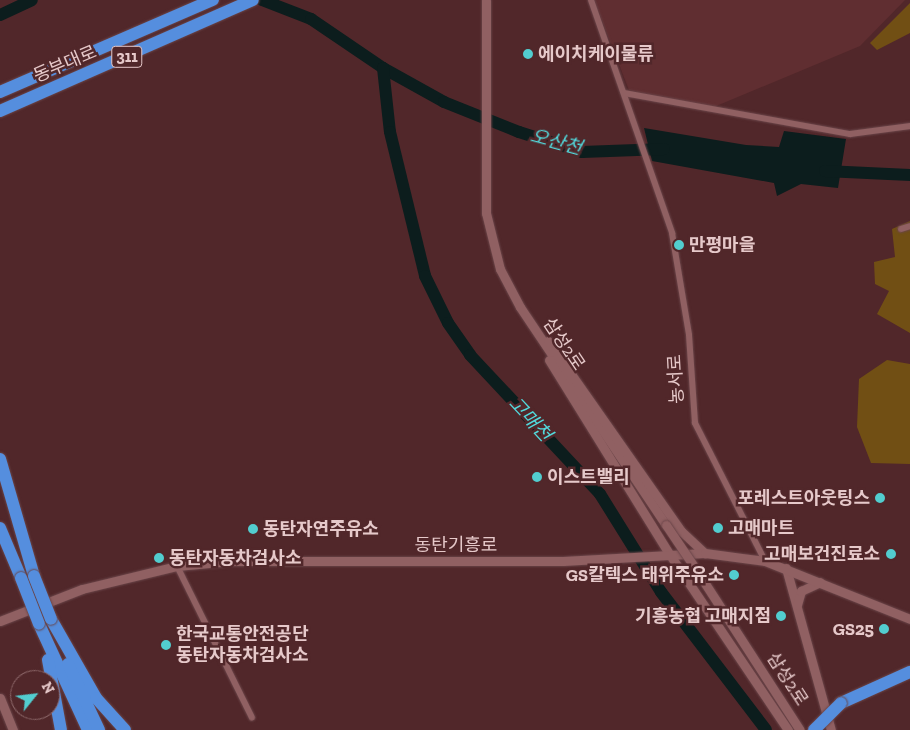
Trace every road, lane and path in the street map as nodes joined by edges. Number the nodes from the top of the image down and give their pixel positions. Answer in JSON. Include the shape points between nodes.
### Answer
{"nodes":[{"id":1,"x":213,"y":0,"type":"edge"},
{"id":2,"x":253,"y":0,"type":"edge"},
{"id":3,"x":486,"y":0,"type":"edge"},
{"id":4,"x":591,"y":0,"type":"edge"},
{"id":5,"x":0,"y":92,"type":"edge"},
{"id":6,"x":624,"y":93,"type":"junction"},
{"id":7,"x":0,"y":111,"type":"edge"},
{"id":8,"x":910,"y":126,"type":"edge"},
{"id":9,"x":910,"y":226,"type":"edge"},
{"id":10,"x":901,"y":229,"type":"dead end"},
{"id":11,"x":520,"y":307,"type":"junction"},
{"id":12,"x":0,"y":459,"type":"edge"},
{"id":13,"x":0,"y":528,"type":"edge"},
{"id":14,"x":705,"y":553,"type":"junction"},
{"id":15,"x":666,"y":555,"type":"junction"},
{"id":16,"x":765,"y":561,"type":"junction"},
{"id":17,"x":177,"y":566,"type":"junction"},
{"id":18,"x":786,"y":568,"type":"junction"},
{"id":19,"x":820,"y":582,"type":"junction"},
{"id":20,"x":797,"y":608,"type":"junction"},
{"id":21,"x":910,"y":619,"type":"edge"},
{"id":22,"x":0,"y":621,"type":"edge"},
{"id":23,"x":45,"y":621,"type":"junction"},
{"id":24,"x":910,"y":672,"type":"edge"},
{"id":25,"x":0,"y":698,"type":"edge"},
{"id":26,"x":252,"y":718,"type":"dead end"},
{"id":27,"x":13,"y":730,"type":"edge"},
{"id":28,"x":61,"y":730,"type":"edge"},
{"id":29,"x":88,"y":730,"type":"edge"},
{"id":30,"x":99,"y":730,"type":"edge"},
{"id":31,"x":125,"y":730,"type":"edge"},
{"id":32,"x":788,"y":730,"type":"edge"},
{"id":33,"x":800,"y":730,"type":"edge"},
{"id":34,"x":814,"y":730,"type":"edge"},
{"id":35,"x":831,"y":730,"type":"edge"}],
"edges":[{"from":1,"to":5,"type":"highway","name":"동부대로","number":"311"},
{"from":2,"to":7,"type":"highway","name":"동부대로","number":"311"},
{"from":3,"to":11,"type":"main road","name":"삼성2로","via":[[484,163],[492,241]]},
{"from":4,"to":6,"type":"street"},
{"from":6,"to":8,"type":"street","via":[[850,134]]},
{"from":6,"to":16,"type":"street","name":"농서로","via":[[678,262],[695,424]]},
{"from":9,"to":10,"type":"street"},
{"from":11,"to":14,"type":"main road","via":[[570,366],[681,531]]},
{"from":11,"to":15,"type":"main road","via":[[564,387]]},
{"from":11,"to":33,"type":"main road","name":"삼성2로","bridge":true},
{"from":12,"to":23,"type":"highway","bridge":true},
{"from":13,"to":23,"type":"highway","bridge":true,"via":[[21,578]]},
{"from":14,"to":15,"type":"main road","name":"동탄기흥로"},
{"from":14,"to":16,"type":"main road","name":"동탄기흥로"},
{"from":15,"to":17,"type":"main road","name":"동탄기흥로","via":[[231,561]]},
{"from":15,"to":32,"type":"main road"},
{"from":16,"to":18,"type":"main road","name":"동탄기흥로"},
{"from":17,"to":22,"type":"main road","name":"동탄기흥로","via":[[82,589]]},
{"from":17,"to":26,"type":"street"},
{"from":18,"to":19,"type":"main road","name":"동탄기흥로"},
{"from":18,"to":20,"type":"main road"},
{"from":19,"to":20,"type":"main road","via":[[801,591]]},
{"from":19,"to":21,"type":"main road","name":"동탄기흥로"},
{"from":20,"to":35,"type":"main road"},
{"from":23,"to":28,"type":"highway"},
{"from":23,"to":29,"type":"highway"},
{"from":23,"to":30,"type":"highway"},
{"from":23,"to":31,"type":"highway","via":[[96,698]]},
{"from":24,"to":34,"type":"highway","bridge":true,"via":[[841,703]]},
{"from":25,"to":27,"type":"main road"}]}
